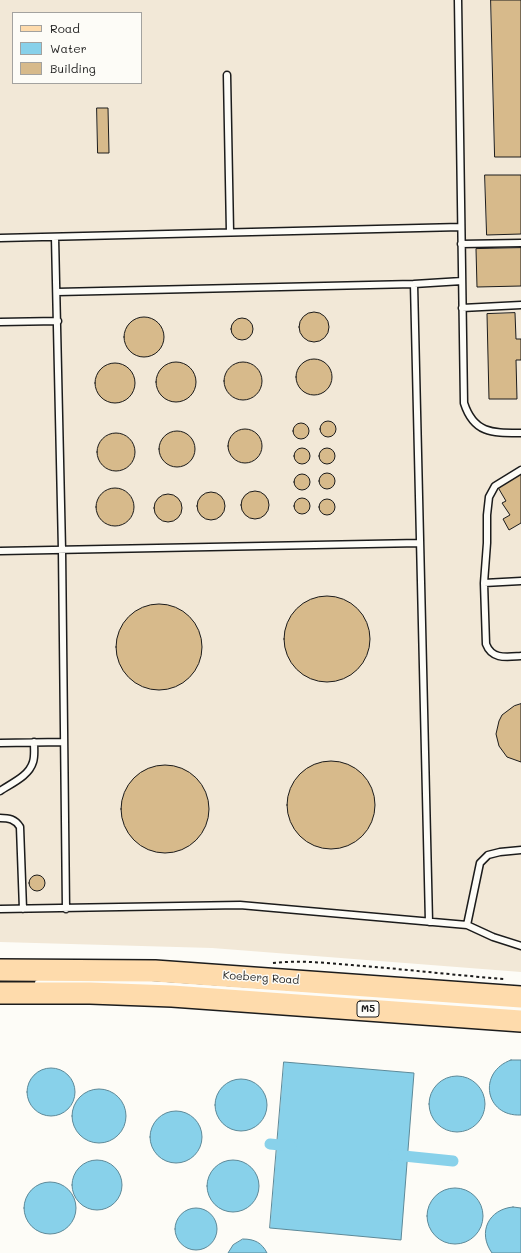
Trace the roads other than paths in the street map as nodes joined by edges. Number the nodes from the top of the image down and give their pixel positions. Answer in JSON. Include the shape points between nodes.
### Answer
{"nodes":[{"id":1,"x":458,"y":0,"type":"edge"},
{"id":2,"x":227,"y":75,"type":"dead end"},
{"id":3,"x":461,"y":227,"type":"junction"},
{"id":4,"x":230,"y":232,"type":"junction"},
{"id":5,"x":55,"y":237,"type":"junction"},
{"id":6,"x":0,"y":238,"type":"edge"},
{"id":7,"x":521,"y":243,"type":"edge"},
{"id":8,"x":461,"y":244,"type":"junction"},
{"id":9,"x":462,"y":281,"type":"junction"},
{"id":10,"x":414,"y":284,"type":"junction"},
{"id":11,"x":57,"y":292,"type":"junction"},
{"id":12,"x":521,"y":305,"type":"edge"},
{"id":13,"x":462,"y":308,"type":"junction"},
{"id":14,"x":58,"y":321,"type":"junction"},
{"id":15,"x":0,"y":322,"type":"edge"},
{"id":16,"x":521,"y":433,"type":"edge"},
{"id":17,"x":521,"y":470,"type":"edge"},
{"id":18,"x":420,"y":543,"type":"junction"},
{"id":19,"x":62,"y":550,"type":"junction"},
{"id":20,"x":0,"y":551,"type":"edge"},
{"id":21,"x":521,"y":581,"type":"edge"},
{"id":22,"x":484,"y":583,"type":"junction"},
{"id":23,"x":521,"y":656,"type":"edge"},
{"id":24,"x":34,"y":742,"type":"junction"},
{"id":25,"x":64,"y":742,"type":"junction"},
{"id":26,"x":0,"y":743,"type":"edge"},
{"id":27,"x":0,"y":791,"type":"edge"},
{"id":28,"x":0,"y":818,"type":"edge"},
{"id":29,"x":521,"y":850,"type":"edge"},
{"id":30,"x":0,"y":909,"type":"edge"},
{"id":31,"x":23,"y":909,"type":"junction"},
{"id":32,"x":66,"y":909,"type":"junction"},
{"id":33,"x":429,"y":922,"type":"junction"},
{"id":34,"x":467,"y":925,"type":"junction"},
{"id":35,"x":521,"y":946,"type":"edge"},
{"id":36,"x":0,"y":970,"type":"edge"},
{"id":37,"x":31,"y":983,"type":"dead end"},
{"id":38,"x":0,"y":993,"type":"edge"},
{"id":39,"x":521,"y":997,"type":"edge"},
{"id":40,"x":521,"y":1009,"type":"edge"},
{"id":41,"x":521,"y":1021,"type":"edge"}],
"edges":[{"from":1,"to":3,"type":"lane"},
{"from":2,"to":4,"type":"lane"},
{"from":3,"to":4,"type":"lane"},
{"from":3,"to":8,"type":"lane"},
{"from":4,"to":5,"type":"lane"},
{"from":5,"to":6,"type":"lane"},
{"from":5,"to":11,"type":"lane"},
{"from":7,"to":8,"type":"lane"},
{"from":8,"to":9,"type":"lane"},
{"from":9,"to":10,"type":"lane"},
{"from":9,"to":13,"type":"lane"},
{"from":10,"to":11,"type":"lane"},
{"from":10,"to":18,"type":"lane"},
{"from":11,"to":14,"type":"lane"},
{"from":12,"to":13,"type":"lane"},
{"from":13,"to":16,"type":"lane","via":[[466,412],[484,430],[495,433]]},
{"from":14,"to":15,"type":"lane"},
{"from":14,"to":19,"type":"lane"},
{"from":17,"to":22,"type":"lane","via":[[495,486],[490,493]]},
{"from":18,"to":19,"type":"lane"},
{"from":18,"to":33,"type":"lane"},
{"from":19,"to":20,"type":"lane"},
{"from":19,"to":25,"type":"lane"},
{"from":21,"to":22,"type":"lane"},
{"from":22,"to":23,"type":"lane","via":[[488,650],[499,656]]},
{"from":24,"to":25,"type":"lane"},
{"from":24,"to":26,"type":"lane"},
{"from":24,"to":27,"type":"lane","via":[[34,758],[30,769]]},
{"from":25,"to":32,"type":"lane"},
{"from":28,"to":31,"type":"lane","via":[[11,818],[20,827]]},
{"from":29,"to":34,"type":"lane","via":[[488,855],[480,863]]},
{"from":30,"to":31,"type":"lane"},
{"from":31,"to":32,"type":"lane"},
{"from":32,"to":33,"type":"lane","via":[[240,905]]},
{"from":33,"to":34,"type":"lane"},
{"from":34,"to":35,"type":"lane"},
{"from":36,"to":39,"type":"main road","name":"Koeberg Road","number":"M5","via":[[155,971]]},
{"from":37,"to":40,"type":"lane","via":[[151,984]]},
{"from":38,"to":41,"type":"main road","number":"M5","via":[[172,996]]}]}
